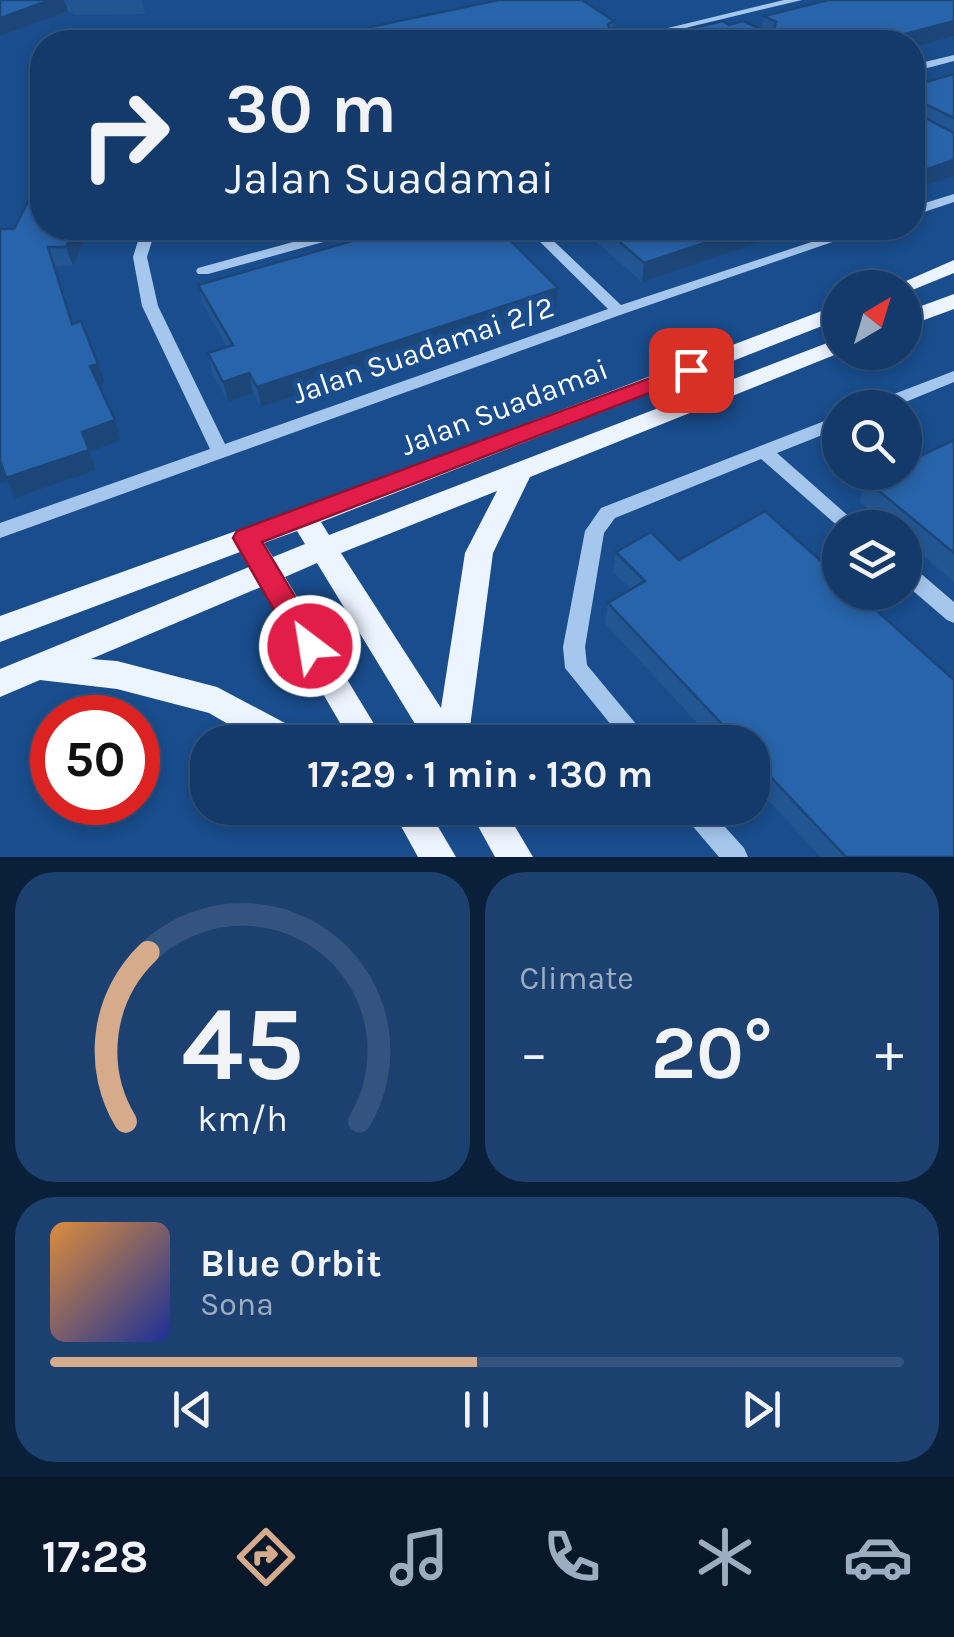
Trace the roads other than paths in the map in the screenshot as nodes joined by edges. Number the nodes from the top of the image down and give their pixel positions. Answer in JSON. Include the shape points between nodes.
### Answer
{"nodes":[{"id":1,"x":797,"y":0,"type":"edge"},
{"id":2,"x":720,"y":18,"type":"junction"},
{"id":3,"x":736,"y":26,"type":"edge"},
{"id":4,"x":668,"y":30,"type":"edge"},
{"id":5,"x":954,"y":58,"type":"edge"},
{"id":6,"x":925,"y":66,"type":"edge"},
{"id":7,"x":954,"y":198,"type":"edge"},
{"id":8,"x":925,"y":208,"type":"edge"},
{"id":9,"x":145,"y":240,"type":"edge"},
{"id":10,"x":315,"y":240,"type":"edge"},
{"id":11,"x":545,"y":240,"type":"edge"},
{"id":12,"x":830,"y":240,"type":"edge"},
{"id":13,"x":954,"y":266,"type":"edge"},
{"id":14,"x":203,"y":271,"type":"dead end"},
{"id":15,"x":922,"y":279,"type":"edge"},
{"id":16,"x":954,"y":300,"type":"edge"},
{"id":17,"x":618,"y":311,"type":"junction"},
{"id":18,"x":922,"y":313,"type":"edge"},
{"id":19,"x":822,"y":318,"type":"edge"},
{"id":20,"x":822,"y":352,"type":"edge"},
{"id":21,"x":954,"y":376,"type":"edge"},
{"id":22,"x":919,"y":390,"type":"edge"},
{"id":23,"x":822,"y":428,"type":"edge"},
{"id":24,"x":220,"y":451,"type":"junction"},
{"id":25,"x":764,"y":452,"type":"junction"},
{"id":26,"x":521,"y":470,"type":"junction"},
{"id":27,"x":831,"y":510,"type":"edge"},
{"id":28,"x":303,"y":516,"type":"junction"},
{"id":29,"x":0,"y":531,"type":"edge"},
{"id":30,"x":246,"y":538,"type":"junction"},
{"id":31,"x":324,"y":549,"type":"junction"},
{"id":32,"x":266,"y":573,"type":"junction"},
{"id":33,"x":922,"y":587,"type":"edge"},
{"id":34,"x":954,"y":614,"type":"edge"},
{"id":35,"x":0,"y":629,"type":"edge"},
{"id":36,"x":38,"y":667,"type":"junction"},
{"id":37,"x":0,"y":683,"type":"edge"},
{"id":38,"x":259,"y":725,"type":"edge"},
{"id":39,"x":359,"y":725,"type":"edge"},
{"id":40,"x":433,"y":725,"type":"edge"},
{"id":41,"x":454,"y":725,"type":"edge"},
{"id":42,"x":625,"y":725,"type":"edge"},
{"id":43,"x":496,"y":825,"type":"edge"},
{"id":44,"x":708,"y":825,"type":"edge"},
{"id":45,"x":516,"y":857,"type":"edge"},
{"id":46,"x":735,"y":857,"type":"edge"}],
"edges":[{"from":1,"to":2,"type":"street"},
{"from":2,"to":3,"type":"street"},
{"from":2,"to":4,"type":"street"},
{"from":5,"to":6,"type":"street"},
{"from":7,"to":8,"type":"street"},
{"from":9,"to":24,"type":"street","via":[[140,258],[150,306]]},
{"from":10,"to":14,"type":"street"},
{"from":11,"to":17,"type":"street"},
{"from":12,"to":17,"type":"street","name":"Jalan Suadamai 2/2"},
{"from":13,"to":15,"type":"main road"},
{"from":16,"to":18,"type":"main road"},
{"from":17,"to":24,"type":"street","name":"Jalan Suadamai 2/2"},
{"from":19,"to":28,"type":"main road","name":"Jalan Suadamai"},
{"from":20,"to":26,"type":"main road"},
{"from":21,"to":22,"type":"street"},
{"from":23,"to":25,"type":"street"},
{"from":24,"to":29,"type":"street","name":"Jalan Suadamai 2/2"},
{"from":25,"to":27,"type":"street"},
{"from":25,"to":42,"type":"street","via":[[608,513],[595,531],[576,668]]},
{"from":26,"to":31,"type":"main road"},
{"from":26,"to":41,"type":"main road","via":[[479,553]]},
{"from":28,"to":30,"type":"main road","name":"Jalan Suadamai"},
{"from":28,"to":31,"type":"main road"},
{"from":30,"to":32,"type":"main road"},
{"from":30,"to":35,"type":"main road","name":"Jalan Suadamai"},
{"from":31,"to":32,"type":"main road"},
{"from":31,"to":40,"type":"main road"},
{"from":32,"to":36,"type":"main road"},
{"from":32,"to":39,"type":"main road"},
{"from":33,"to":34,"type":"street"},
{"from":36,"to":37,"type":"main road"},
{"from":36,"to":38,"type":"main road","via":[[117,675],[217,701]]},
{"from":43,"to":45,"type":"main road"},
{"from":44,"to":46,"type":"street"}]}
